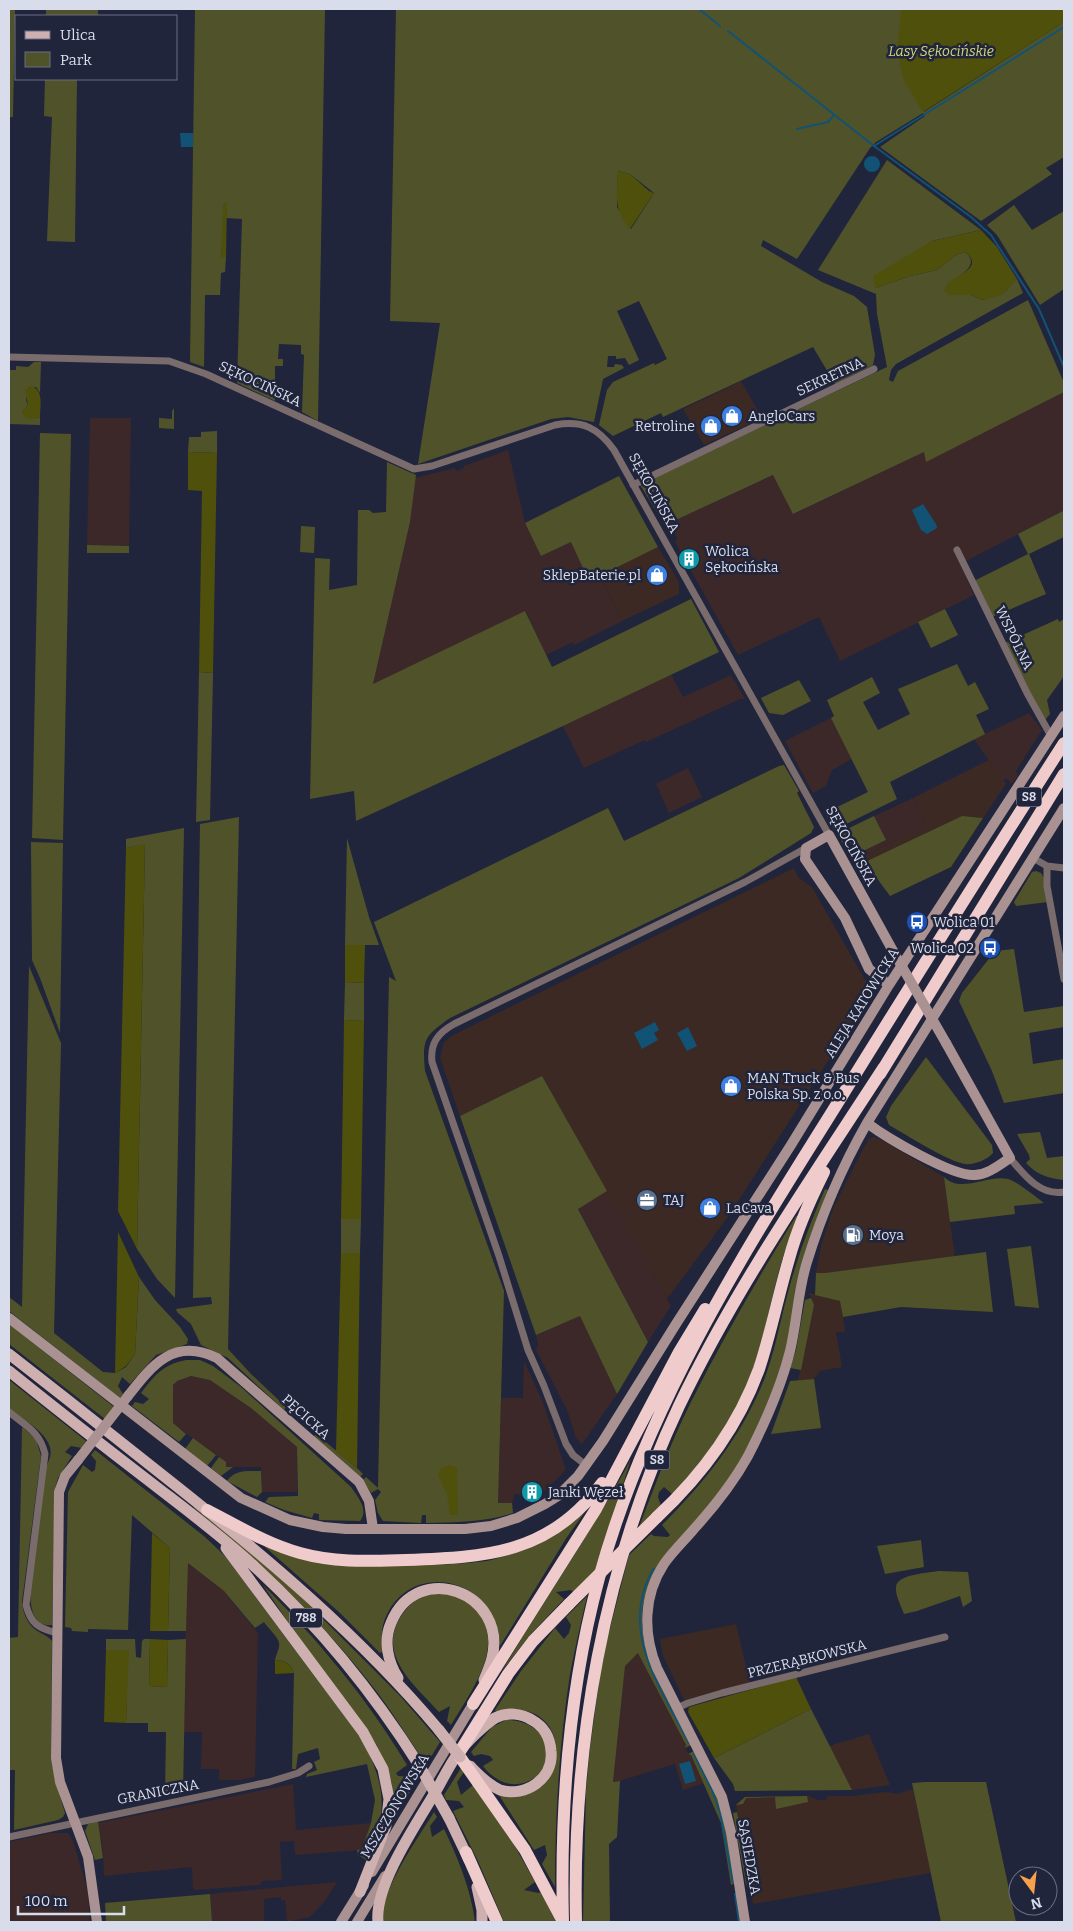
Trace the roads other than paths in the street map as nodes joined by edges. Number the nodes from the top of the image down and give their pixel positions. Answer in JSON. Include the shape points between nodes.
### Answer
{"nodes":[{"id":1,"x":9,"y":357,"type":"edge"},
{"id":2,"x":874,"y":369,"type":"dead end"},
{"id":3,"x":633,"y":484,"type":"junction"},
{"id":4,"x":957,"y":550,"type":"dead end"},
{"id":5,"x":1064,"y":716,"type":"edge"},
{"id":6,"x":1051,"y":736,"type":"junction"},
{"id":7,"x":1064,"y":743,"type":"edge"},
{"id":8,"x":1064,"y":774,"type":"edge"},
{"id":9,"x":1064,"y":808,"type":"edge"},
{"id":10,"x":829,"y":835,"type":"junction"},
{"id":11,"x":806,"y":848,"type":"junction"},
{"id":12,"x":1033,"y":858,"type":"junction"},
{"id":13,"x":1047,"y":866,"type":"junction"},
{"id":14,"x":1064,"y":868,"type":"edge"},
{"id":15,"x":1064,"y":979,"type":"edge"},
{"id":16,"x":888,"y":984,"type":"junction"},
{"id":17,"x":884,"y":1067,"type":"junction"},
{"id":18,"x":867,"y":1123,"type":"junction"},
{"id":19,"x":1010,"y":1158,"type":"junction"},
{"id":20,"x":1064,"y":1192,"type":"edge"},
{"id":21,"x":761,"y":1226,"type":"junction"},
{"id":22,"x":9,"y":1318,"type":"edge"},
{"id":23,"x":9,"y":1354,"type":"edge"},
{"id":24,"x":9,"y":1371,"type":"edge"},
{"id":25,"x":9,"y":1412,"type":"edge"},
{"id":26,"x":638,"y":1428,"type":"junction"},
{"id":27,"x":587,"y":1466,"type":"junction"},
{"id":28,"x":204,"y":1515,"type":"junction"},
{"id":29,"x":373,"y":1529,"type":"junction"},
{"id":30,"x":57,"y":1633,"type":"junction"},
{"id":31,"x":944,"y":1637,"type":"dead end"},
{"id":32,"x":402,"y":1686,"type":"junction"},
{"id":33,"x":473,"y":1704,"type":"junction"},
{"id":34,"x":677,"y":1708,"type":"junction"},
{"id":35,"x":460,"y":1755,"type":"junction"},
{"id":36,"x":309,"y":1766,"type":"dead end"},
{"id":37,"x":477,"y":1776,"type":"junction"},
{"id":38,"x":74,"y":1822,"type":"junction"},
{"id":39,"x":9,"y":1836,"type":"edge"},
{"id":40,"x":401,"y":1850,"type":"junction"},
{"id":41,"x":466,"y":1852,"type":"junction"},
{"id":42,"x":360,"y":1892,"type":"junction"},
{"id":43,"x":97,"y":1922,"type":"edge"},
{"id":44,"x":342,"y":1922,"type":"edge"},
{"id":45,"x":357,"y":1922,"type":"edge"},
{"id":46,"x":378,"y":1922,"type":"edge"},
{"id":47,"x":482,"y":1922,"type":"edge"},
{"id":48,"x":497,"y":1922,"type":"edge"},
{"id":49,"x":563,"y":1922,"type":"edge"},
{"id":50,"x":576,"y":1922,"type":"edge"},
{"id":51,"x":746,"y":1922,"type":"edge"}],
"edges":[{"from":1,"to":3,"type":"street","name":"SĘKOCIŃSKA","via":[[169,362],[206,374],[414,469],[573,422],[594,430],[607,440]]},
{"from":2,"to":3,"type":"street","name":"SEKRETNA"},
{"from":3,"to":10,"type":"street","name":"SĘKOCIŃSKA"},
{"from":4,"to":6,"type":"street","name":"WSPÓLNA"},
{"from":5,"to":6,"type":"street","name":"ALEJA KATOWICKA"},
{"from":6,"to":16,"type":"street","name":"ALEJA KATOWICKA"},
{"from":7,"to":21,"type":"highway","number":"S8"},
{"from":8,"to":17,"type":"highway","number":"S8"},
{"from":9,"to":12,"type":"street"},
{"from":10,"to":11,"type":"street"},
{"from":10,"to":19,"type":"street","name":"SĘKOCIŃSKA","bridge":true},
{"from":11,"to":16,"type":"street","via":[[805,859],[845,918],[869,969]]},
{"from":11,"to":27,"type":"street","via":[[736,886],[454,1024],[440,1033],[432,1046],[437,1078],[528,1350],[566,1444],[573,1455]]},
{"from":12,"to":13,"type":"street"},
{"from":12,"to":18,"type":"street"},
{"from":13,"to":14,"type":"street"},
{"from":13,"to":15,"type":"street","via":[[1047,886]]},
{"from":16,"to":27,"type":"street","name":"ALEJA KATOWICKA","via":[[791,1145]]},
{"from":17,"to":35,"type":"highway","bridge":true,"via":[[806,1208],[759,1368],[726,1437],[685,1490],[544,1629],[517,1662]]},
{"from":17,"to":50,"type":"highway","number":"S8","via":[[741,1289],[679,1406],[632,1523],[605,1618],[592,1684],[575,1877]]},
{"from":18,"to":19,"type":"street","via":[[959,1174],[984,1173]]},
{"from":18,"to":34,"type":"street","name":"SĄSIEDZKA","via":[[839,1176],[806,1264],[784,1372],[758,1437],[723,1495],[665,1562],[650,1595],[646,1618],[649,1647]]},
{"from":19,"to":20,"type":"street","name":"SĘKOCIŃSKA","via":[[1034,1184]]},
{"from":21,"to":26,"type":"highway","via":[[709,1301]]},
{"from":21,"to":49,"type":"highway","number":"S8","via":[[695,1343],[657,1421],[638,1464],[599,1577],[580,1663],[568,1749]]},
{"from":22,"to":29,"type":"street","name":"ALEJA KATOWICKA","via":[[241,1498],[276,1515],[307,1524]]},
{"from":23,"to":28,"type":"main road","number":"788"},
{"from":24,"to":28,"type":"main road","number":"788"},
{"from":25,"to":30,"type":"street","via":[[36,1433],[45,1454],[26,1605],[34,1624]]},
{"from":26,"to":28,"type":"highway","via":[[602,1483],[579,1510],[537,1538],[489,1555],[450,1559],[332,1560],[301,1554]]},
{"from":26,"to":33,"type":"highway","via":[[596,1509]]},
{"from":27,"to":29,"type":"street","name":"ALEJA KATOWICKA","via":[[558,1496],[532,1512],[504,1522],[464,1529]]},
{"from":28,"to":32,"type":"main road","number":"788","via":[[316,1602]]},
{"from":28,"to":41,"type":"main road","number":"788","bridge":true,"via":[[329,1643],[373,1698],[419,1765]]},
{"from":28,"to":42,"type":"main road","via":[[378,1757],[388,1787],[387,1819],[383,1838]]},
{"from":29,"to":30,"type":"street","name":"PĘCICKA","bridge":true,"via":[[369,1501],[359,1482],[226,1365],[210,1355],[192,1350],[176,1352],[159,1360],[149,1370],[65,1476],[59,1492]]},
{"from":30,"to":38,"type":"street","via":[[56,1758],[60,1782]]},
{"from":31,"to":34,"type":"street","name":"PRZERĄBKOWSKA","via":[[688,1702]]},
{"from":32,"to":33,"type":"main road","via":[[388,1652],[388,1629],[394,1616],[412,1596],[448,1588],[472,1598],[482,1608],[492,1628],[492,1658]]},
{"from":32,"to":35,"type":"main road","bridge":true},
{"from":33,"to":42,"type":"street","name":"MSZCZONOWSKA"},
{"from":34,"to":51,"type":"street","name":"SĄSIEDZKA","via":[[722,1798],[732,1832]]},
{"from":35,"to":37,"type":"highway"},
{"from":35,"to":37,"type":"main road","via":[[488,1724],[503,1716],[528,1717],[546,1732],[551,1761],[545,1775],[533,1787],[523,1791],[502,1790]]},
{"from":35,"to":40,"type":"main road"},
{"from":36,"to":38,"type":"street","name":"GRANICZNA","via":[[269,1782]]},
{"from":37,"to":49,"type":"highway","via":[[525,1850]]},
{"from":38,"to":39,"type":"street","name":"GRANICZNA"},
{"from":38,"to":43,"type":"street","via":[[88,1857]]},
{"from":40,"to":45,"type":"street","name":"MSZCZONOWSKA"},
{"from":40,"to":46,"type":"main road","via":[[380,1900]]},
{"from":41,"to":47,"type":"main road","via":[[480,1898]]},
{"from":41,"to":48,"type":"highway"},
{"from":42,"to":44,"type":"street","name":"MSZCZONOWSKA"}]}
